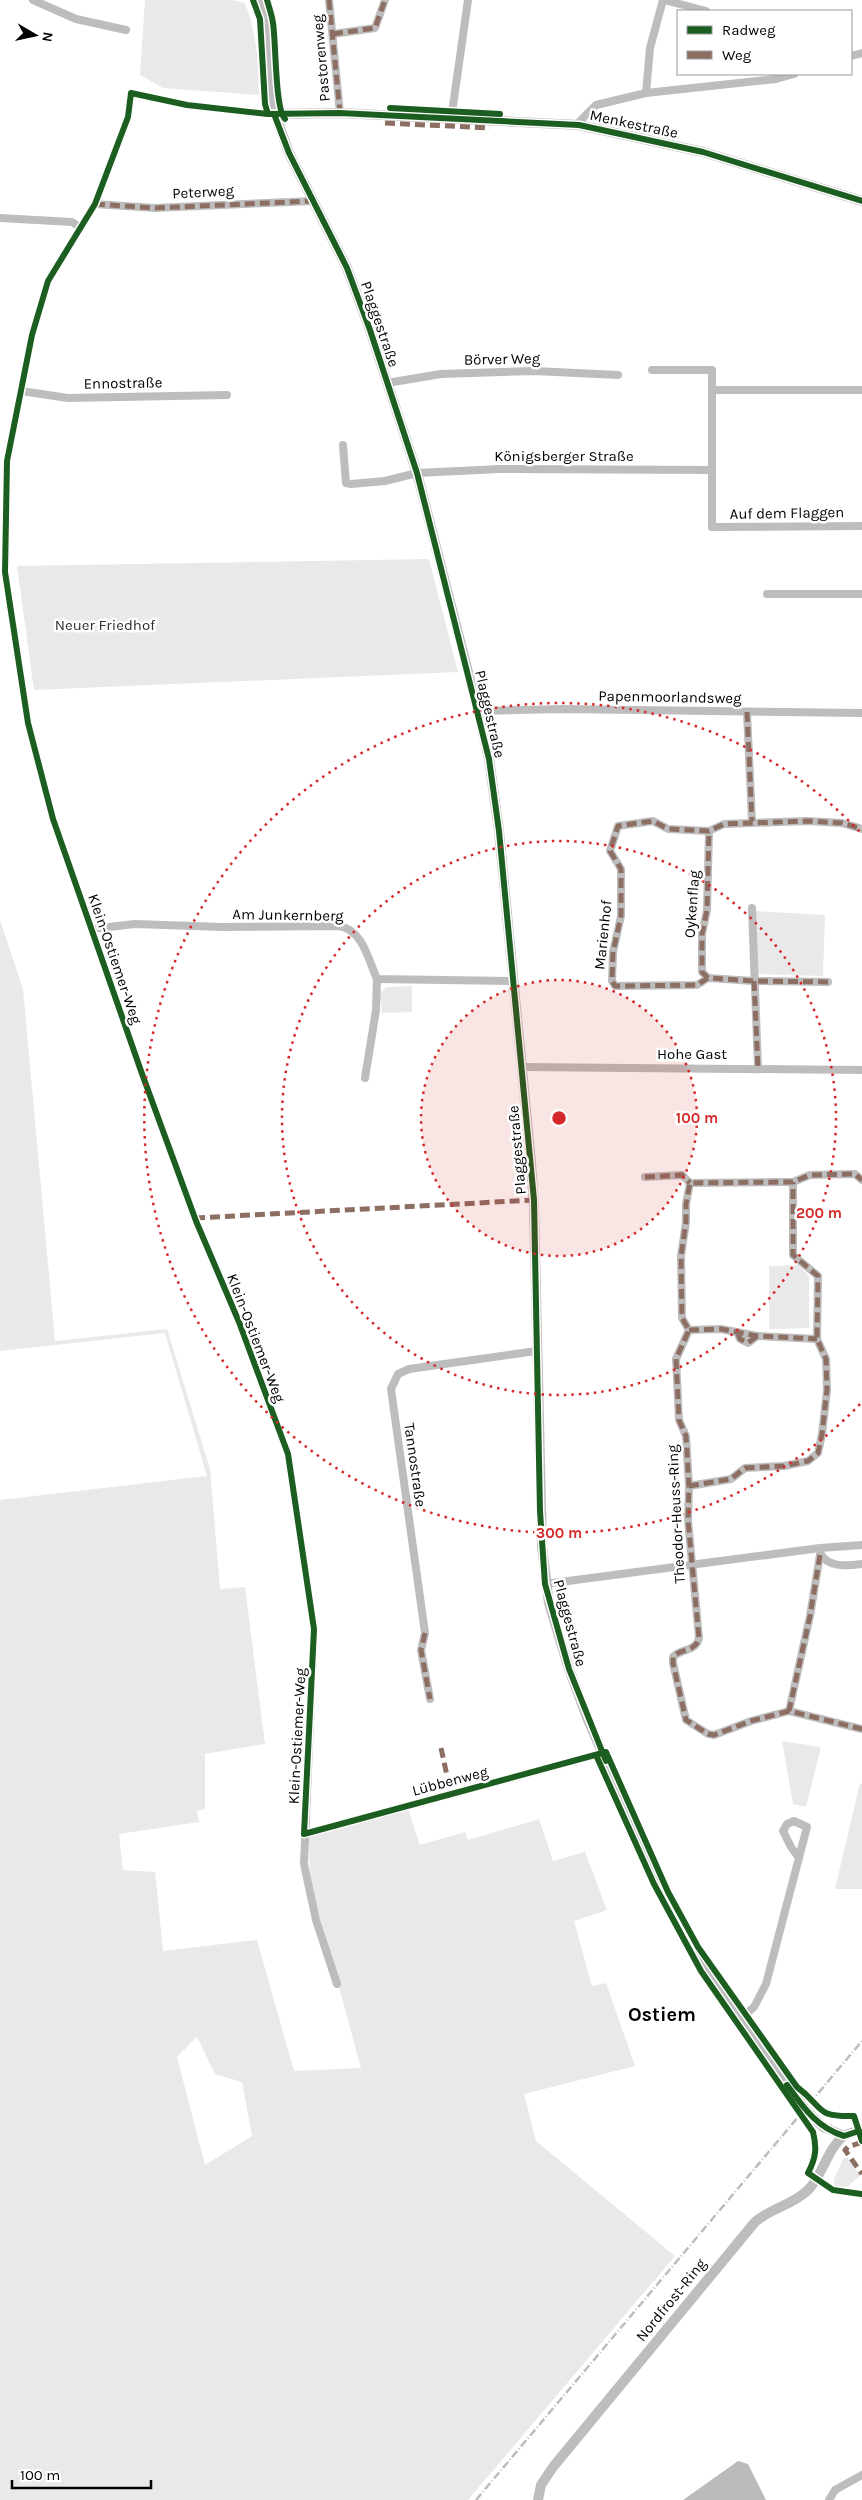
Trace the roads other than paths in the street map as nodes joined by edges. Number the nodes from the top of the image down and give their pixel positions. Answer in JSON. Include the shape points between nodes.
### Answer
{"nodes":[{"id":1,"x":33,"y":0,"type":"edge"},
{"id":2,"x":260,"y":0,"type":"edge"},
{"id":3,"x":329,"y":0,"type":"edge"},
{"id":4,"x":385,"y":0,"type":"edge"},
{"id":5,"x":468,"y":0,"type":"edge"},
{"id":6,"x":664,"y":0,"type":"edge"},
{"id":7,"x":702,"y":10,"type":"edge"},
{"id":8,"x":126,"y":30,"type":"dead end"},
{"id":9,"x":333,"y":34,"type":"junction"},
{"id":10,"x":790,"y":75,"type":"edge"},
{"id":11,"x":131,"y":93,"type":"dead end"},
{"id":12,"x":646,"y":93,"type":"junction"},
{"id":13,"x":340,"y":113,"type":"junction"},
{"id":14,"x":274,"y":114,"type":"junction"},
{"id":15,"x":451,"y":120,"type":"junction"},
{"id":16,"x":579,"y":125,"type":"junction"},
{"id":17,"x":313,"y":201,"type":"junction"},
{"id":18,"x":862,"y":201,"type":"edge"},
{"id":19,"x":95,"y":204,"type":"junction"},
{"id":20,"x":0,"y":218,"type":"edge"},
{"id":21,"x":81,"y":228,"type":"junction"},
{"id":22,"x":652,"y":370,"type":"dead end"},
{"id":23,"x":618,"y":375,"type":"dead end"},
{"id":24,"x":387,"y":383,"type":"junction"},
{"id":25,"x":21,"y":390,"type":"junction"},
{"id":26,"x":712,"y":390,"type":"junction"},
{"id":27,"x":862,"y":390,"type":"edge"},
{"id":28,"x":227,"y":395,"type":"dead end"},
{"id":29,"x":342,"y":445,"type":"dead end"},
{"id":30,"x":712,"y":470,"type":"junction"},
{"id":31,"x":417,"y":473,"type":"junction"},
{"id":32,"x":862,"y":526,"type":"edge"},
{"id":33,"x":767,"y":594,"type":"dead end"},
{"id":34,"x":862,"y":594,"type":"edge"},
{"id":35,"x":478,"y":710,"type":"junction"},
{"id":36,"x":748,"y":712,"type":"junction"},
{"id":37,"x":862,"y":713,"type":"edge"},
{"id":38,"x":752,"y":821,"type":"junction"},
{"id":39,"x":862,"y":829,"type":"edge"},
{"id":40,"x":709,"y":831,"type":"junction"},
{"id":41,"x":752,"y":908,"type":"dead end"},
{"id":42,"x":91,"y":929,"type":"junction"},
{"id":43,"x":708,"y":978,"type":"junction"},
{"id":44,"x":377,"y":980,"type":"junction"},
{"id":45,"x":514,"y":981,"type":"junction"},
{"id":46,"x":754,"y":981,"type":"junction"},
{"id":47,"x":828,"y":982,"type":"dead end"},
{"id":48,"x":522,"y":1067,"type":"junction"},
{"id":49,"x":758,"y":1068,"type":"junction"},
{"id":50,"x":862,"y":1070,"type":"edge"},
{"id":51,"x":365,"y":1078,"type":"dead end"},
{"id":52,"x":645,"y":1177,"type":"dead end"},
{"id":53,"x":862,"y":1180,"type":"edge"},
{"id":54,"x":793,"y":1182,"type":"junction"},
{"id":55,"x":690,"y":1183,"type":"junction"},
{"id":56,"x":689,"y":1330,"type":"junction"},
{"id":57,"x":817,"y":1339,"type":"junction"},
{"id":58,"x":536,"y":1351,"type":"junction"},
{"id":59,"x":689,"y":1486,"type":"junction"},
{"id":60,"x":862,"y":1545,"type":"edge"},
{"id":61,"x":820,"y":1552,"type":"junction"},
{"id":62,"x":862,"y":1564,"type":"edge"},
{"id":63,"x":692,"y":1565,"type":"junction"},
{"id":64,"x":546,"y":1584,"type":"junction"},
{"id":65,"x":430,"y":1699,"type":"dead end"},
{"id":66,"x":789,"y":1711,"type":"junction"},
{"id":67,"x":862,"y":1729,"type":"edge"},
{"id":68,"x":603,"y":1753,"type":"junction"},
{"id":69,"x":304,"y":1834,"type":"junction"},
{"id":70,"x":799,"y":1858,"type":"dead end"},
{"id":71,"x":337,"y":1984,"type":"dead end"},
{"id":72,"x":739,"y":2020,"type":"junction"},
{"id":73,"x":860,"y":2130,"type":"edge"},
{"id":74,"x":844,"y":2136,"type":"junction"},
{"id":75,"x":862,"y":2475,"type":"edge"},
{"id":76,"x":538,"y":2500,"type":"edge"},
{"id":77,"x":829,"y":2500,"type":"edge"}],
"edges":[{"from":1,"to":8,"type":"street","via":[[76,19]]},
{"from":2,"to":14,"type":"street","name":"Plaggestraße","via":[[267,25]]},
{"from":3,"to":9,"type":"street","name":"Pastorenweg"},
{"from":4,"to":9,"type":"street","via":[[374,28]]},
{"from":5,"to":15,"type":"street"},
{"from":6,"to":7,"type":"street"},
{"from":6,"to":12,"type":"street","via":[[650,48]]},
{"from":9,"to":13,"type":"street","name":"Pastorenweg"},
{"from":10,"to":12,"type":"street"},
{"from":11,"to":19,"type":"street","name":"Klein-Ostiemer-Weg","via":[[128,117]]},
{"from":12,"to":16,"type":"street","via":[[596,105]]},
{"from":13,"to":14,"type":"street","name":"Menkestraße"},
{"from":13,"to":15,"type":"street","name":"Menkestraße"},
{"from":14,"to":17,"type":"street","name":"Plaggestraße"},
{"from":15,"to":16,"type":"street","name":"Menkestraße"},
{"from":16,"to":18,"type":"street","name":"Menkestraße","via":[[703,152]]},
{"from":17,"to":19,"type":"street","name":"Peterweg","via":[[154,208]]},
{"from":17,"to":24,"type":"street","name":"Plaggestraße","via":[[347,268]]},
{"from":19,"to":21,"type":"street","name":"Klein-Ostiemer-Weg"},
{"from":20,"to":21,"type":"street","via":[[72,222]]},
{"from":21,"to":25,"type":"street","name":"Klein-Ostiemer-Weg","via":[[48,281],[32,335]]},
{"from":22,"to":26,"type":"street","via":[[712,370]]},
{"from":23,"to":24,"type":"street","name":"Börver Weg","via":[[534,371],[441,374]]},
{"from":24,"to":31,"type":"street","name":"Plaggestraße"},
{"from":25,"to":28,"type":"street","name":"Ennostraße","via":[[68,398]]},
{"from":25,"to":42,"type":"street","name":"Klein-Ostiemer-Weg","via":[[7,461],[5,572],[32,741],[53,819]]},
{"from":26,"to":27,"type":"street"},
{"from":26,"to":30,"type":"street"},
{"from":29,"to":31,"type":"street","via":[[346,483],[385,481]]},
{"from":30,"to":31,"type":"street","name":"Königsberger Straße","via":[[500,469]]},
{"from":30,"to":32,"type":"street","name":"Auf dem Flaggen","via":[[712,527]]},
{"from":31,"to":35,"type":"street","name":"Plaggestraße"},
{"from":33,"to":34,"type":"street"},
{"from":35,"to":36,"type":"street","name":"Papenmoorlandsweg"},
{"from":35,"to":45,"type":"street","name":"Plaggestraße","via":[[499,831]]},
{"from":36,"to":37,"type":"street","name":"Papenmoorlandsweg"},
{"from":36,"to":38,"type":"street"},
{"from":38,"to":39,"type":"street","name":"Marienhof","via":[[842,823]]},
{"from":38,"to":40,"type":"street","name":"Marienhof","via":[[724,824]]},
{"from":40,"to":43,"type":"street","name":"Oykenflag","via":[[707,910],[702,934],[702,972]]},
{"from":40,"to":43,"type":"street","name":"Marienhof","via":[[668,829],[653,821],[618,826],[610,851],[620,869],[621,916],[613,952],[612,981],[621,987],[697,985]]},
{"from":41,"to":46,"type":"street"},
{"from":42,"to":44,"type":"street","name":"Am Junkernberg","via":[[135,924],[349,928],[357,934]]},
{"from":42,"to":69,"type":"street","name":"Klein-Ostiemer-Weg","via":[[196,1221],[239,1322],[288,1454],[314,1629]]},
{"from":43,"to":46,"type":"street","name":"Marienhof"},
{"from":44,"to":45,"type":"street"},
{"from":44,"to":51,"type":"street","via":[[376,1010]]},
{"from":45,"to":48,"type":"street","name":"Plaggestraße"},
{"from":46,"to":47,"type":"street","name":"Marienhof"},
{"from":46,"to":49,"type":"street"},
{"from":48,"to":49,"type":"street","name":"Hohe Gast"},
{"from":48,"to":58,"type":"street","name":"Plaggestraße","via":[[534,1200]]},
{"from":49,"to":50,"type":"street","name":"Hohe Gast"},
{"from":52,"to":55,"type":"street","via":[[682,1175]]},
{"from":53,"to":54,"type":"street","via":[[855,1174],[810,1175]]},
{"from":54,"to":55,"type":"street"},
{"from":54,"to":57,"type":"street","via":[[793,1255],[818,1276]]},
{"from":55,"to":56,"type":"street","via":[[682,1256],[682,1318]]},
{"from":56,"to":57,"type":"street","via":[[721,1329],[757,1336]]},
{"from":56,"to":59,"type":"street","name":"Theodor-Heuss-Ring","via":[[676,1359],[679,1420],[686,1436]]},
{"from":57,"to":59,"type":"street","via":[[826,1359],[827,1390],[818,1453],[808,1460],[784,1466],[745,1468],[732,1479]]},
{"from":58,"to":64,"type":"street","name":"Plaggestraße","via":[[540,1516]]},
{"from":58,"to":65,"type":"street","name":"Tannostraße","via":[[409,1369],[398,1374],[391,1389],[425,1633],[421,1650]]},
{"from":59,"to":63,"type":"street","name":"Theodor-Heuss-Ring"},
{"from":60,"to":61,"type":"street"},
{"from":61,"to":62,"type":"street","via":[[838,1566]]},
{"from":61,"to":63,"type":"street"},
{"from":61,"to":66,"type":"street"},
{"from":63,"to":64,"type":"street"},
{"from":63,"to":66,"type":"street","name":"Theodor-Heuss-Ring","via":[[698,1644],[672,1657],[686,1720],[714,1735]]},
{"from":64,"to":68,"type":"street","name":"Plaggestraße","via":[[569,1669]]},
{"from":66,"to":67,"type":"street","name":"Theodor-Heuss-Ring"},
{"from":68,"to":69,"type":"street","name":"Lübbenweg"},
{"from":68,"to":72,"type":"street","name":"Plaggestraße","via":[[665,1895]]},
{"from":69,"to":71,"type":"street","name":"Klein-Ostiemer-Weg","via":[[306,1873],[316,1920]]},
{"from":70,"to":72,"type":"street","via":[[766,1984],[754,2007]]},
{"from":72,"to":74,"type":"street","name":"Plaggestraße","via":[[805,2109],[823,2127]]},
{"from":73,"to":74,"type":"street"},
{"from":74,"to":76,"type":"street","name":"Nordfrost-Ring","via":[[808,2190],[765,2213],[755,2222],[553,2467],[541,2485]]},
{"from":75,"to":77,"type":"street","via":[[834,2490]]}]}
